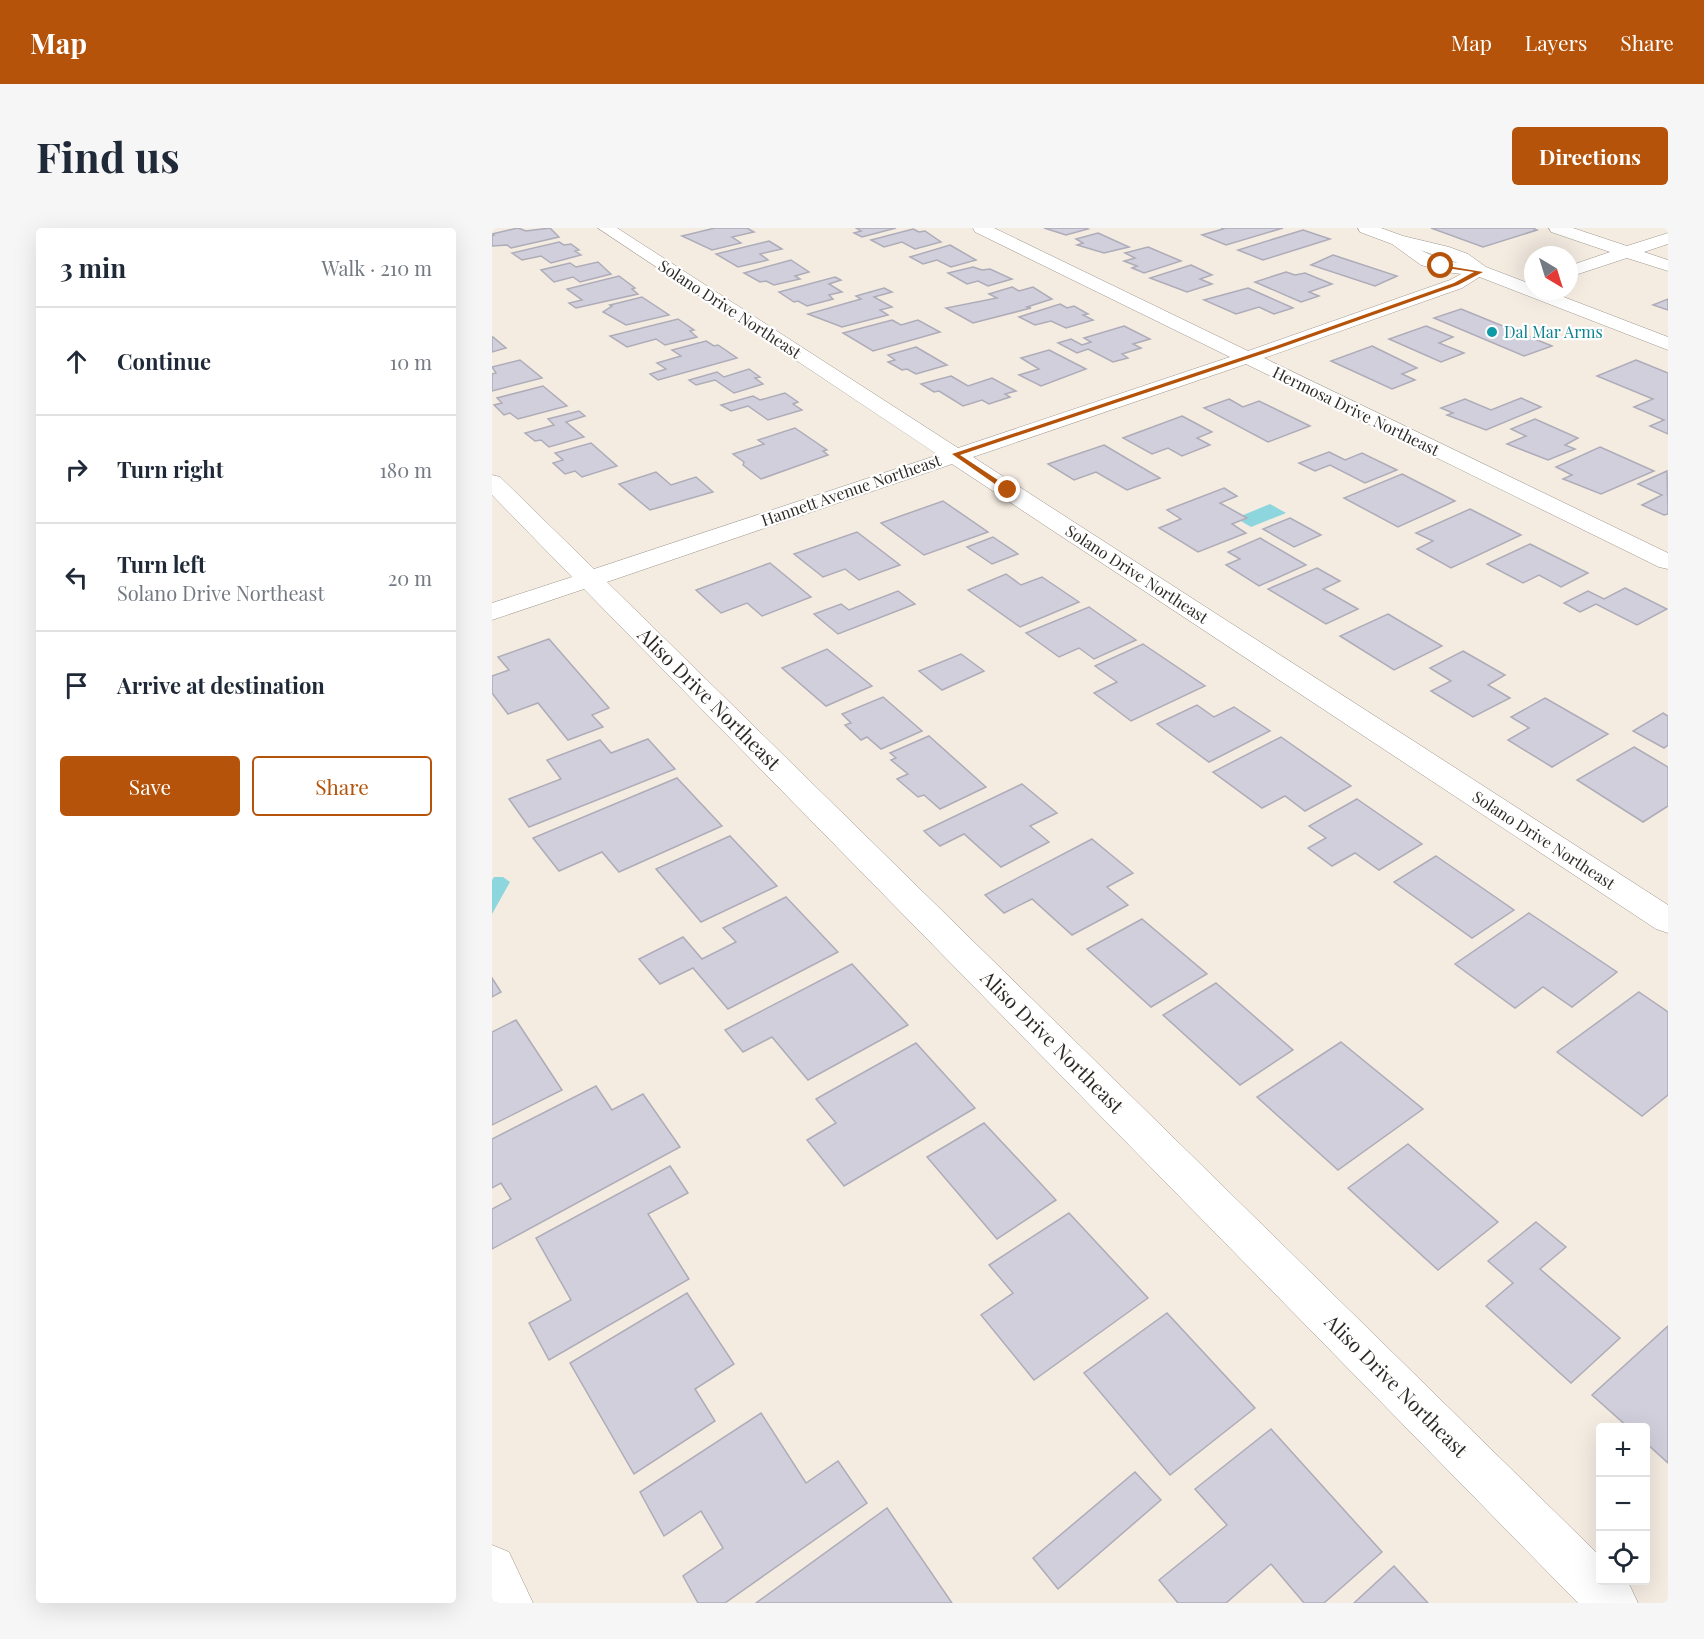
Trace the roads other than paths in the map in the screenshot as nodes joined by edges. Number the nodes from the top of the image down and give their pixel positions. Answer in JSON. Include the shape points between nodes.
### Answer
{"nodes":[{"id":1,"x":606,"y":228,"type":"edge"},
{"id":2,"x":981,"y":228,"type":"edge"},
{"id":3,"x":1366,"y":228,"type":"edge"},
{"id":4,"x":1557,"y":228,"type":"edge"},
{"id":5,"x":1668,"y":238,"type":"edge"},
{"id":6,"x":1627,"y":252,"type":"junction"},
{"id":7,"x":1668,"y":266,"type":"edge"},
{"id":8,"x":1578,"y":269,"type":"edge"},
{"id":9,"x":1480,"y":272,"type":"junction"},
{"id":10,"x":1524,"y":285,"type":"edge"},
{"id":11,"x":1563,"y":300,"type":"edge"},
{"id":12,"x":1668,"y":344,"type":"edge"},
{"id":13,"x":1246,"y":358,"type":"junction"},
{"id":14,"x":955,"y":454,"type":"junction"},
{"id":15,"x":492,"y":482,"type":"edge"},
{"id":16,"x":1668,"y":562,"type":"edge"},
{"id":17,"x":589,"y":579,"type":"junction"},
{"id":18,"x":492,"y":612,"type":"edge"},
{"id":19,"x":1668,"y":921,"type":"edge"},
{"id":20,"x":492,"y":1569,"type":"edge"},
{"id":21,"x":507,"y":1603,"type":"edge"},
{"id":22,"x":1613,"y":1603,"type":"edge"}],
"edges":[{"from":1,"to":14,"type":"street","name":"Solano Drive Northeast"},
{"from":2,"to":13,"type":"street","name":"Hermosa Drive Northeast"},
{"from":3,"to":9,"type":"street","via":[[1399,241],[1414,255],[1441,266]]},
{"from":4,"to":6,"type":"street"},
{"from":5,"to":6,"type":"street"},
{"from":6,"to":7,"type":"street"},
{"from":6,"to":8,"type":"street"},
{"from":9,"to":10,"type":"street"},
{"from":9,"to":13,"type":"street","name":"Hannett Avenue Northeast"},
{"from":11,"to":12,"type":"street"},
{"from":13,"to":14,"type":"street","name":"Hannett Avenue Northeast"},
{"from":13,"to":16,"type":"street","name":"Hermosa Drive Northeast"},
{"from":14,"to":17,"type":"street","name":"Hannett Avenue Northeast"},
{"from":14,"to":19,"type":"street","name":"Solano Drive Northeast"},
{"from":15,"to":17,"type":"street","name":"Aliso Drive Northeast"},
{"from":17,"to":18,"type":"street","name":"Hannett Avenue Northeast"},
{"from":17,"to":22,"type":"street","name":"Aliso Drive Northeast"},
{"from":20,"to":21,"type":"street"}]}
